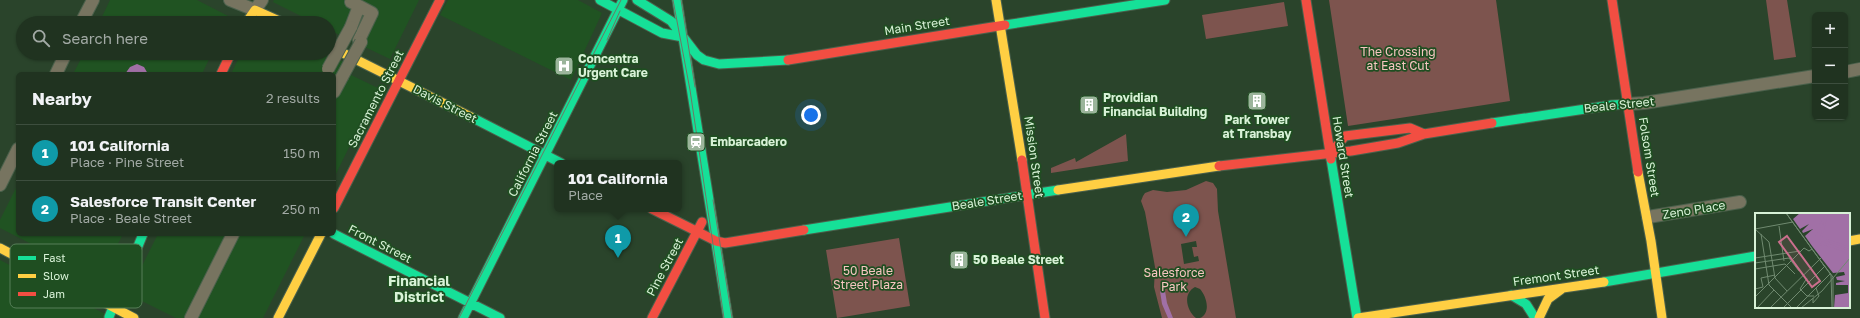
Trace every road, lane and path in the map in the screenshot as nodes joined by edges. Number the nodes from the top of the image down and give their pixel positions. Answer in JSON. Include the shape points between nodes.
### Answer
{"nodes":[{"id":1,"x":93,"y":0,"type":"edge"},
{"id":2,"x":230,"y":0,"type":"edge"},
{"id":3,"x":440,"y":0,"type":"edge"},
{"id":4,"x":600,"y":0,"type":"edge"},
{"id":5,"x":623,"y":0,"type":"edge"},
{"id":6,"x":637,"y":0,"type":"edge"},
{"id":7,"x":677,"y":0,"type":"edge"},
{"id":8,"x":996,"y":0,"type":"edge"},
{"id":9,"x":1165,"y":0,"type":"edge"},
{"id":10,"x":1306,"y":0,"type":"edge"},
{"id":11,"x":1612,"y":0,"type":"edge"},
{"id":12,"x":356,"y":3,"type":"edge"},
{"id":13,"x":258,"y":5,"type":"edge"},
{"id":14,"x":618,"y":11,"type":"junction"},
{"id":15,"x":85,"y":16,"type":"edge"},
{"id":16,"x":251,"y":16,"type":"edge"},
{"id":17,"x":274,"y":16,"type":"edge"},
{"id":18,"x":1000,"y":25,"type":"junction"},
{"id":19,"x":683,"y":37,"type":"junction"},
{"id":20,"x":336,"y":50,"type":"edge"},
{"id":21,"x":336,"y":54,"type":"edge"},
{"id":22,"x":63,"y":60,"type":"edge"},
{"id":23,"x":228,"y":60,"type":"edge"},
{"id":24,"x":333,"y":60,"type":"edge"},
{"id":25,"x":1860,"y":69,"type":"edge"},
{"id":26,"x":1848,"y":71,"type":"edge"},
{"id":27,"x":57,"y":72,"type":"edge"},
{"id":28,"x":222,"y":72,"type":"edge"},
{"id":29,"x":326,"y":72,"type":"edge"},
{"id":30,"x":698,"y":76,"type":"dead end"},
{"id":31,"x":1812,"y":76,"type":"edge"},
{"id":32,"x":398,"y":81,"type":"junction"},
{"id":33,"x":336,"y":88,"type":"edge"},
{"id":34,"x":1629,"y":104,"type":"junction"},
{"id":35,"x":1424,"y":134,"type":"junction"},
{"id":36,"x":16,"y":153,"type":"edge"},
{"id":37,"x":1330,"y":154,"type":"junction"},
{"id":38,"x":546,"y":155,"type":"junction"},
{"id":39,"x":555,"y":160,"type":"edge"},
{"id":40,"x":0,"y":185,"type":"edge"},
{"id":41,"x":1027,"y":195,"type":"junction"},
{"id":42,"x":1740,"y":202,"type":"dead end"},
{"id":43,"x":336,"y":204,"type":"edge"},
{"id":44,"x":711,"y":206,"type":"junction"},
{"id":45,"x":658,"y":212,"type":"edge"},
{"id":46,"x":721,"y":214,"type":"dead end"},
{"id":47,"x":1648,"y":217,"type":"junction"},
{"id":48,"x":697,"y":232,"type":"junction"},
{"id":49,"x":336,"y":235,"type":"edge"},
{"id":50,"x":231,"y":236,"type":"edge"},
{"id":51,"x":320,"y":236,"type":"edge"},
{"id":52,"x":1860,"y":240,"type":"edge"},
{"id":53,"x":716,"y":241,"type":"junction"},
{"id":54,"x":1850,"y":241,"type":"edge"},
{"id":55,"x":0,"y":248,"type":"edge"},
{"id":56,"x":10,"y":253,"type":"edge"},
{"id":57,"x":1755,"y":256,"type":"edge"},
{"id":58,"x":1656,"y":274,"type":"junction"},
{"id":59,"x":1563,"y":288,"type":"junction"},
{"id":60,"x":1511,"y":295,"type":"junction"},
{"id":61,"x":471,"y":303,"type":"junction"},
{"id":62,"x":114,"y":308,"type":"edge"},
{"id":63,"x":116,"y":308,"type":"edge"},
{"id":64,"x":109,"y":318,"type":"edge"},
{"id":65,"x":134,"y":318,"type":"edge"},
{"id":66,"x":191,"y":318,"type":"edge"},
{"id":67,"x":278,"y":318,"type":"edge"},
{"id":68,"x":463,"y":318,"type":"edge"},
{"id":69,"x":500,"y":318,"type":"edge"},
{"id":70,"x":652,"y":318,"type":"edge"},
{"id":71,"x":728,"y":318,"type":"edge"},
{"id":72,"x":1046,"y":318,"type":"edge"},
{"id":73,"x":1357,"y":318,"type":"edge"},
{"id":74,"x":1535,"y":318,"type":"edge"},
{"id":75,"x":1539,"y":318,"type":"edge"},
{"id":76,"x":1662,"y":318,"type":"edge"}],
"edges":[{"from":1,"to":15,"type":"street"},
{"from":2,"to":13,"type":"street"},
{"from":3,"to":32,"type":"main road","name":"Sacramento Street"},
{"from":4,"to":14,"type":"main road"},
{"from":5,"to":14,"type":"main road","name":"California Street"},
{"from":6,"to":19,"type":"main road","via":[[671,21]]},
{"from":7,"to":19,"type":"main road"},
{"from":8,"to":18,"type":"main road","name":"Mission Street"},
{"from":9,"to":18,"type":"main road","name":"Main Street"},
{"from":10,"to":37,"type":"main road","name":"Howard Street"},
{"from":11,"to":34,"type":"main road","name":"Folsom Street"},
{"from":12,"to":21,"type":"street","bridge":true,"via":[[351,27]]},
{"from":12,"to":33,"type":"street","bridge":true,"via":[[372,13],[359,40],[361,42]]},
{"from":13,"to":16,"type":"main road"},
{"from":13,"to":17,"type":"main road"},
{"from":14,"to":19,"type":"main road","via":[[662,33]]},
{"from":14,"to":38,"type":"main road","name":"California Street"},
{"from":18,"to":19,"type":"main road","name":"Main Street","via":[[785,60],[719,64],[704,60]]},
{"from":18,"to":41,"type":"main road","name":"Mission Street"},
{"from":19,"to":30,"type":"main road"},
{"from":19,"to":44,"type":"main road"},
{"from":20,"to":32,"type":"main road","name":"Davis Street"},
{"from":22,"to":27,"type":"street"},
{"from":23,"to":28,"type":"main road"},
{"from":24,"to":29,"type":"street","bridge":true},
{"from":25,"to":26,"type":"street"},
{"from":31,"to":34,"type":"street","name":"Beale Street"},
{"from":32,"to":38,"type":"main road","name":"Davis Street"},
{"from":32,"to":43,"type":"main road","name":"Sacramento Street"},
{"from":34,"to":35,"type":"main road","name":"Beale Street"},
{"from":34,"to":47,"type":"main road","name":"Folsom Street","via":[[1642,196]]},
{"from":35,"to":37,"type":"main road","name":"Beale Street","via":[[1410,141]]},
{"from":35,"to":37,"type":"main road","name":"Beale Street","via":[[1410,128],[1345,136]]},
{"from":36,"to":40,"type":"street"},
{"from":37,"to":41,"type":"main road","name":"Beale Street","via":[[1222,166]]},
{"from":37,"to":73,"type":"main road","name":"Howard Street"},
{"from":38,"to":39,"type":"main road","name":"Davis Street"},
{"from":38,"to":61,"type":"main road","name":"California Street"},
{"from":41,"to":53,"type":"main road","name":"Beale Street","via":[[738,242]]},
{"from":41,"to":72,"type":"main road","name":"Mission Street"},
{"from":42,"to":47,"type":"street","name":"Zeno Place"},
{"from":44,"to":48,"type":"main road","name":"Pine Street"},
{"from":44,"to":53,"type":"main road"},
{"from":45,"to":48,"type":"main road"},
{"from":46,"to":53,"type":"main road"},
{"from":47,"to":58,"type":"main road","name":"Folsom Street"},
{"from":48,"to":53,"type":"main road"},
{"from":48,"to":70,"type":"main road","name":"Pine Street"},
{"from":49,"to":61,"type":"main road","name":"Front Street"},
{"from":50,"to":66,"type":"street"},
{"from":51,"to":67,"type":"main road"},
{"from":52,"to":54,"type":"main road"},
{"from":53,"to":71,"type":"main road"},
{"from":55,"to":56,"type":"main road"},
{"from":57,"to":58,"type":"main road","name":"Fremont Street"},
{"from":58,"to":59,"type":"main road","name":"Fremont Street"},
{"from":58,"to":76,"type":"main road","name":"Folsom Street"},
{"from":59,"to":60,"type":"main road","name":"Fremont Street"},
{"from":59,"to":75,"type":"main road","via":[[1548,299]]},
{"from":60,"to":73,"type":"main road","name":"Fremont Street"},
{"from":60,"to":74,"type":"main road","via":[[1526,304]]},
{"from":61,"to":68,"type":"main road","name":"California Street"},
{"from":61,"to":69,"type":"main road","name":"Front Street"},
{"from":62,"to":64,"type":"main road"},
{"from":63,"to":65,"type":"main road"}]}
